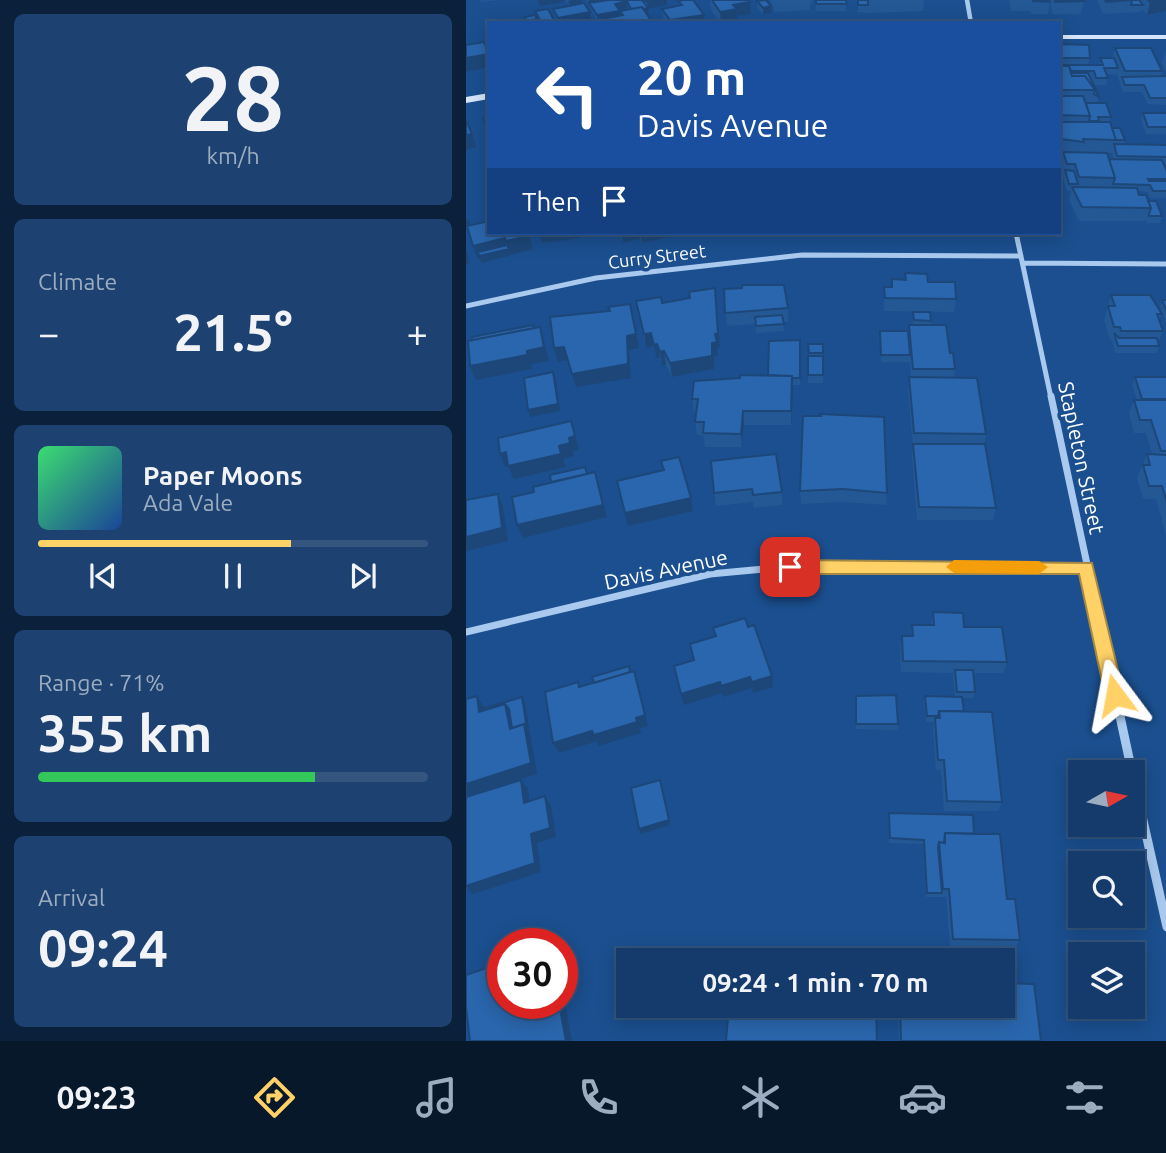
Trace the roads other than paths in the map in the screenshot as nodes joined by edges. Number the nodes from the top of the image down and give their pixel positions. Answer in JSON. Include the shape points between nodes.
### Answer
{"nodes":[{"id":1,"x":967,"y":0,"type":"edge"},
{"id":2,"x":971,"y":21,"type":"edge"},
{"id":3,"x":1061,"y":37,"type":"edge"},
{"id":4,"x":1167,"y":37,"type":"edge"},
{"id":5,"x":487,"y":96,"type":"edge"},
{"id":6,"x":466,"y":100,"type":"edge"},
{"id":7,"x":1016,"y":235,"type":"edge"},
{"id":8,"x":1022,"y":260,"type":"junction"},
{"id":9,"x":1167,"y":264,"type":"edge"},
{"id":10,"x":466,"y":306,"type":"edge"},
{"id":11,"x":1086,"y":568,"type":"junction"},
{"id":12,"x":466,"y":632,"type":"edge"},
{"id":13,"x":1129,"y":760,"type":"edge"},
{"id":14,"x":1145,"y":831,"type":"edge"},
{"id":15,"x":1167,"y":927,"type":"edge"}],
"edges":[{"from":1,"to":2,"type":"street"},
{"from":3,"to":4,"type":"street"},
{"from":5,"to":6,"type":"street"},
{"from":7,"to":8,"type":"street","name":"Stapleton Street"},
{"from":8,"to":9,"type":"street","name":"Curry Street"},
{"from":8,"to":10,"type":"street","name":"Curry Street","via":[[789,257],[596,278]]},
{"from":8,"to":11,"type":"street","name":"Stapleton Street"},
{"from":11,"to":12,"type":"street","name":"Davis Avenue","via":[[809,565],[710,574]]},
{"from":11,"to":13,"type":"street","name":"Stapleton Street"},
{"from":14,"to":15,"type":"street","name":"Stapleton Street"}]}
